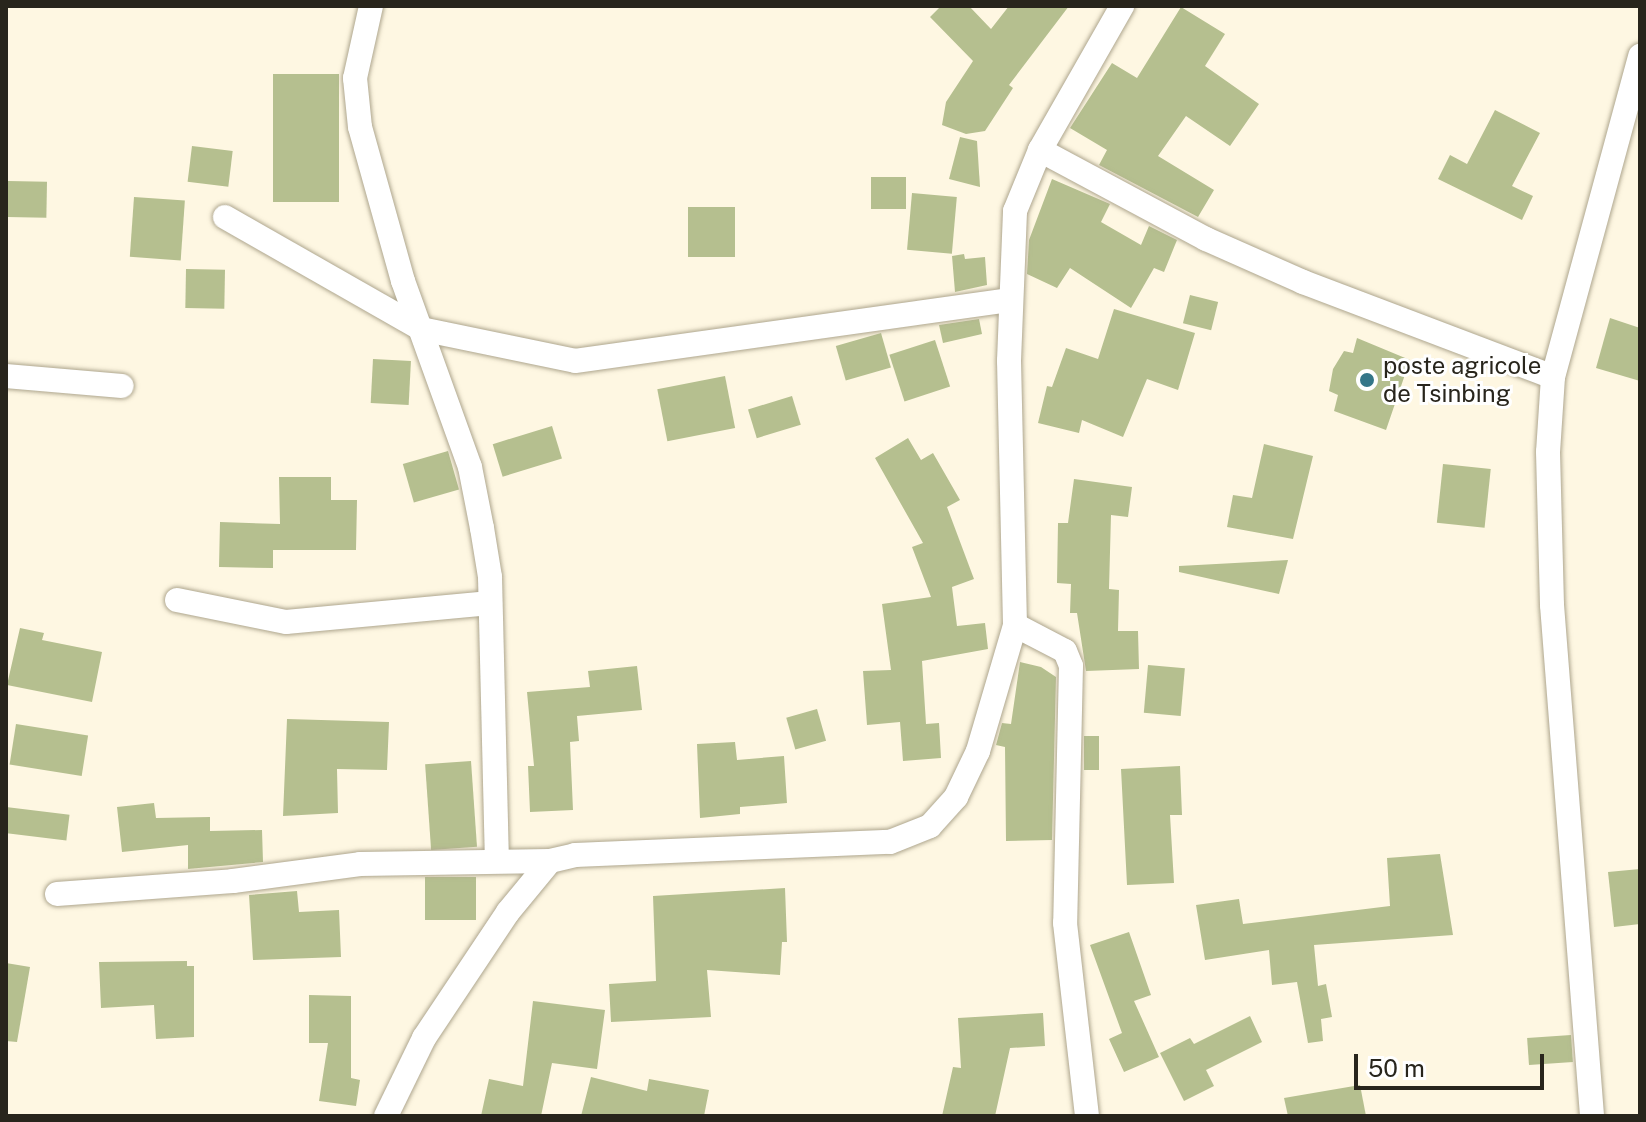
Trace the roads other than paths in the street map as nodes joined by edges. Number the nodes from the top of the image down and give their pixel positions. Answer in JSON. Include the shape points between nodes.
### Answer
{"nodes":[{"id":1,"x":371,"y":6,"type":"edge"},
{"id":2,"x":1122,"y":6,"type":"edge"},
{"id":3,"x":1640,"y":56,"type":"edge"},
{"id":4,"x":1040,"y":150,"type":"junction"},
{"id":5,"x":225,"y":217,"type":"dead end"},
{"id":6,"x":1009,"y":300,"type":"junction"},
{"id":7,"x":421,"y":329,"type":"junction"},
{"id":8,"x":6,"y":376,"type":"edge"},
{"id":9,"x":1553,"y":377,"type":"junction"},
{"id":10,"x":122,"y":386,"type":"dead end"},
{"id":11,"x":177,"y":600,"type":"dead end"},
{"id":12,"x":490,"y":603,"type":"junction"},
{"id":13,"x":1015,"y":625,"type":"junction"},
{"id":14,"x":497,"y":859,"type":"junction"},
{"id":15,"x":550,"y":861,"type":"junction"},
{"id":16,"x":57,"y":894,"type":"dead end"},
{"id":17,"x":386,"y":1116,"type":"edge"},
{"id":18,"x":1087,"y":1116,"type":"edge"},
{"id":19,"x":1592,"y":1116,"type":"edge"}],
"edges":[{"from":1,"to":7,"type":"street","via":[[355,78],[360,127]]},
{"from":2,"to":4,"type":"street"},
{"from":3,"to":9,"type":"street"},
{"from":4,"to":6,"type":"street","via":[[1015,211]]},
{"from":4,"to":9,"type":"street","via":[[1206,239],[1317,288]]},
{"from":5,"to":7,"type":"street"},
{"from":6,"to":7,"type":"street","via":[[575,361]]},
{"from":6,"to":13,"type":"street"},
{"from":7,"to":12,"type":"street","via":[[470,467]]},
{"from":8,"to":10,"type":"street"},
{"from":9,"to":19,"type":"street","via":[[1548,452],[1552,605]]},
{"from":11,"to":12,"type":"street","via":[[286,622]]},
{"from":12,"to":14,"type":"street"},
{"from":13,"to":15,"type":"street","via":[[978,751],[956,797],[930,826],[890,842],[575,855]]},
{"from":13,"to":18,"type":"street","via":[[1065,651],[1071,666],[1065,923]]},
{"from":14,"to":15,"type":"street"},
{"from":14,"to":16,"type":"street","via":[[360,864],[233,881]]},
{"from":15,"to":17,"type":"street","via":[[508,912],[424,1038]]}]}
